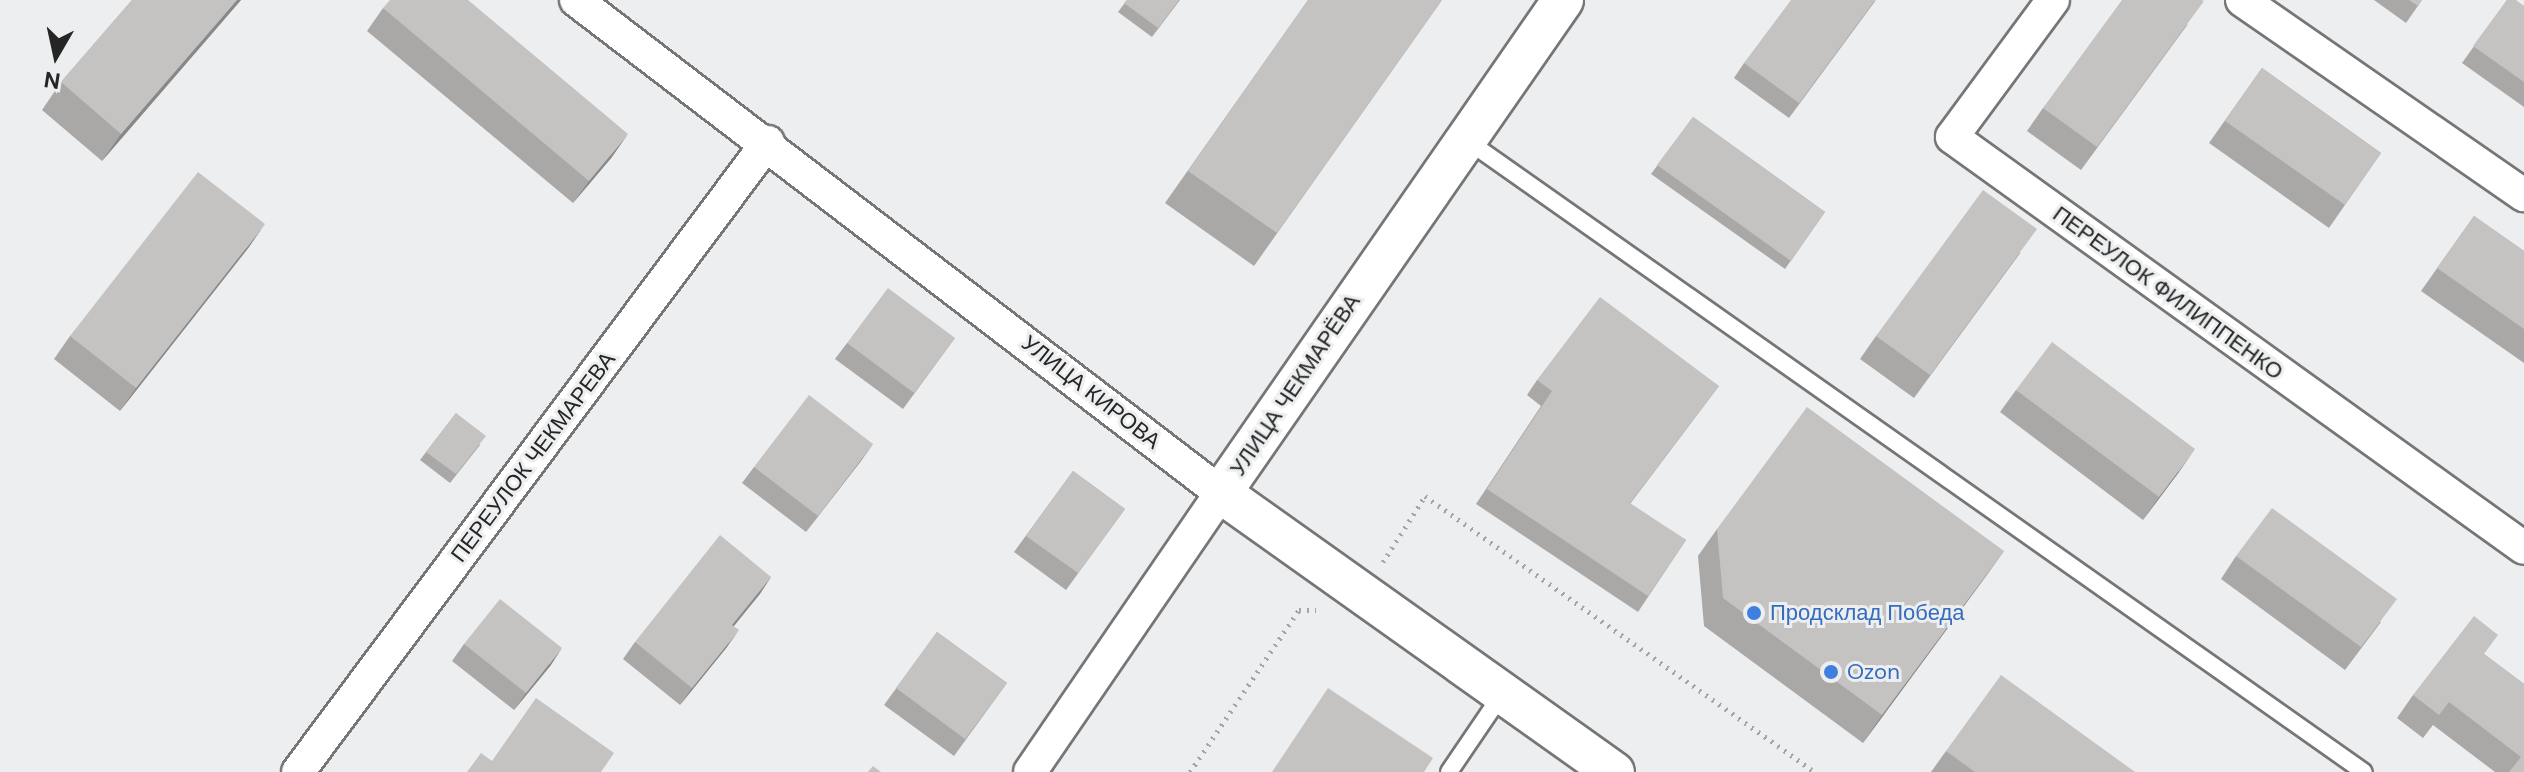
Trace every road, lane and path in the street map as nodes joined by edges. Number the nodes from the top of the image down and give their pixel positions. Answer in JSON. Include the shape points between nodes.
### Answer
{"nodes":[{"id":1,"x":576,"y":0,"type":"edge"},
{"id":2,"x":1563,"y":0,"type":"edge"},
{"id":3,"x":2053,"y":0,"type":"edge"},
{"id":4,"x":2242,"y":0,"type":"edge"},
{"id":5,"x":1464,"y":138,"type":"junction"},
{"id":6,"x":768,"y":142,"type":"junction"},
{"id":7,"x":2524,"y":195,"type":"edge"},
{"id":8,"x":1221,"y":493,"type":"junction"},
{"id":9,"x":2524,"y":548,"type":"edge"},
{"id":10,"x":1503,"y":693,"type":"junction"},
{"id":11,"x":298,"y":772,"type":"edge"},
{"id":12,"x":1030,"y":772,"type":"edge"},
{"id":13,"x":1449,"y":772,"type":"edge"},
{"id":14,"x":1614,"y":772,"type":"edge"},
{"id":15,"x":2364,"y":772,"type":"edge"}],
"edges":[{"from":1,"to":6,"type":"street","name":"УЛИЦА КИРОВА"},
{"from":2,"to":5,"type":"street","name":"УЛИЦА ЧЕКМАРЁВА"},
{"from":3,"to":9,"type":"street","name":"ПЕРЕУЛОК ФИЛИППЕНКО","via":[[1952,137]]},
{"from":4,"to":7,"type":"street"},
{"from":5,"to":8,"type":"street","name":"УЛИЦА ЧЕКМАРЁВА"},
{"from":5,"to":15,"type":"lane"},
{"from":6,"to":8,"type":"street","name":"УЛИЦА КИРОВА"},
{"from":6,"to":11,"type":"street","name":"ПЕРЕУЛОК ЧЕКМАРЕВА"},
{"from":8,"to":10,"type":"street","name":"УЛИЦА КИРОВА"},
{"from":8,"to":12,"type":"street","name":"УЛИЦА ЧЕКМАРЁВА"},
{"from":10,"to":13,"type":"lane"},
{"from":10,"to":14,"type":"street","name":"УЛИЦА КИРОВА"}]}
